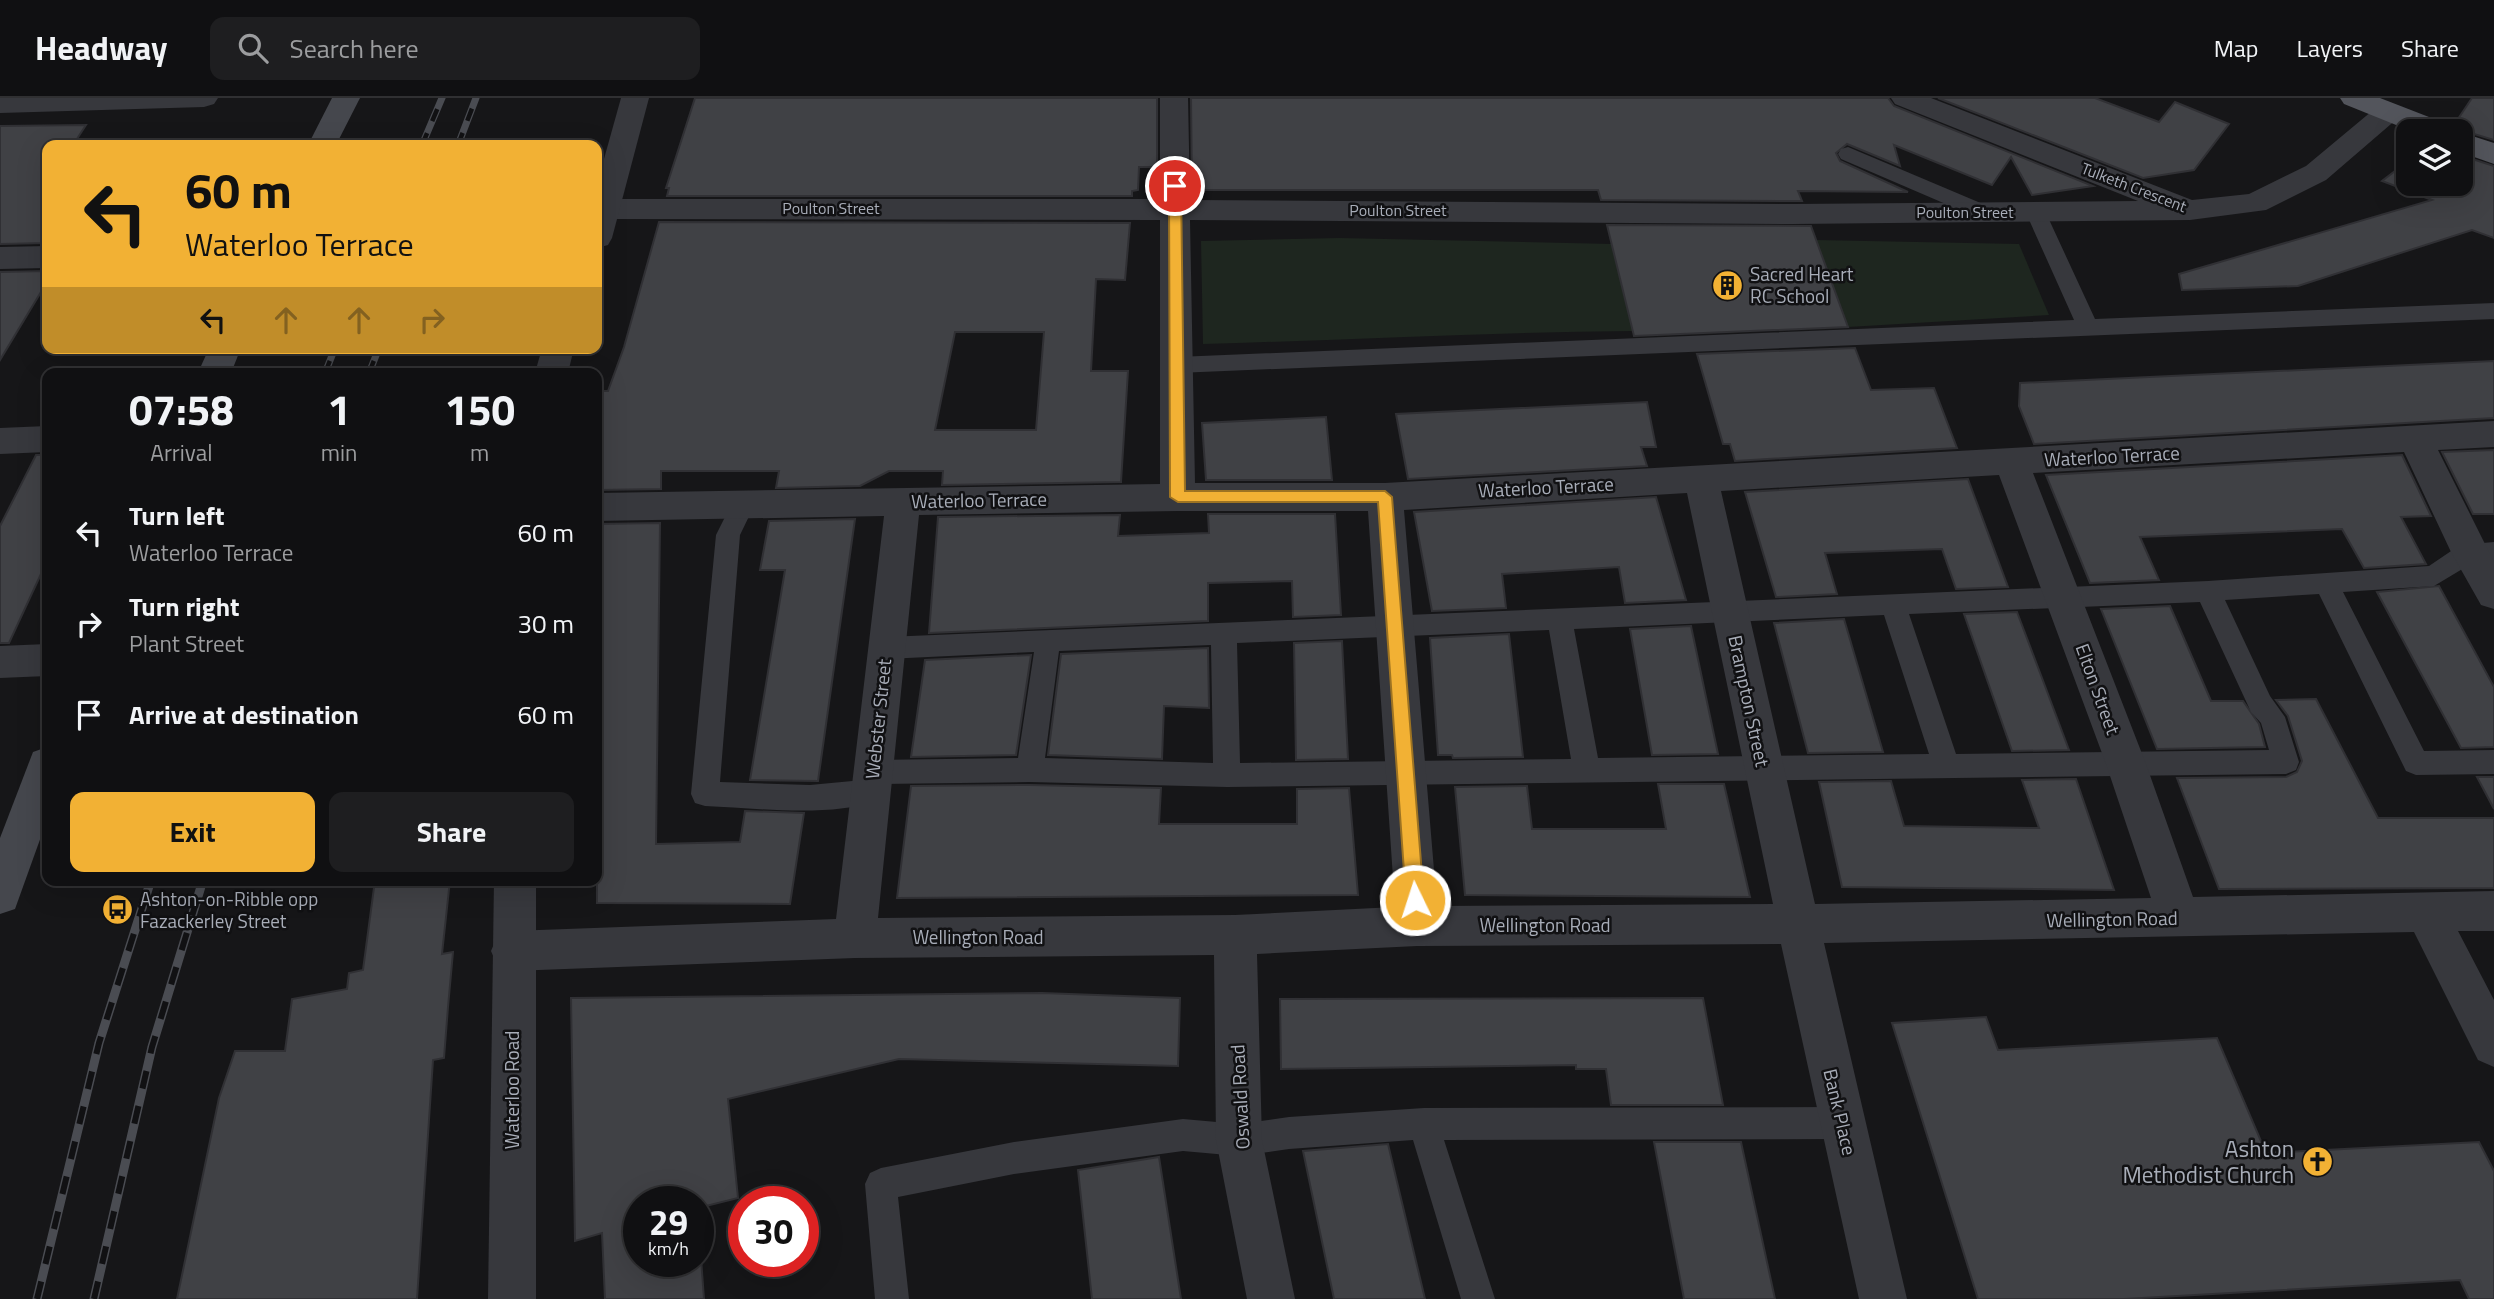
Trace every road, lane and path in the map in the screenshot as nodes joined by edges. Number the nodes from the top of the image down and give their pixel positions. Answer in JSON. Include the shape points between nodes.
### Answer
{"nodes":[{"id":1,"x":204,"y":98,"type":"edge"},
{"id":2,"x":346,"y":98,"type":"edge"},
{"id":3,"x":635,"y":98,"type":"edge"},
{"id":4,"x":1174,"y":98,"type":"edge"},
{"id":5,"x":1905,"y":98,"type":"edge"},
{"id":6,"x":2354,"y":98,"type":"edge"},
{"id":7,"x":0,"y":104,"type":"edge"},
{"id":8,"x":2388,"y":112,"type":"junction"},
{"id":9,"x":2406,"y":119,"type":"edge"},
{"id":10,"x":325,"y":140,"type":"edge"},
{"id":11,"x":2473,"y":146,"type":"edge"},
{"id":12,"x":1848,"y":154,"type":"dead end"},
{"id":13,"x":2494,"y":154,"type":"edge"},
{"id":14,"x":1175,"y":208,"type":"junction"},
{"id":15,"x":607,"y":209,"type":"junction"},
{"id":16,"x":2190,"y":210,"type":"junction"},
{"id":17,"x":1983,"y":212,"type":"junction"},
{"id":18,"x":2036,"y":213,"type":"junction"},
{"id":19,"x":602,"y":224,"type":"edge"},
{"id":20,"x":42,"y":257,"type":"edge"},
{"id":21,"x":0,"y":258,"type":"edge"},
{"id":22,"x":2494,"y":311,"type":"edge"},
{"id":23,"x":2087,"y":325,"type":"junction"},
{"id":24,"x":1177,"y":365,"type":"junction"},
{"id":25,"x":2494,"y":434,"type":"edge"},
{"id":26,"x":2415,"y":438,"type":"junction"},
{"id":27,"x":42,"y":439,"type":"edge"},
{"id":28,"x":0,"y":441,"type":"edge"},
{"id":29,"x":2011,"y":462,"type":"junction"},
{"id":30,"x":1701,"y":478,"type":"junction"},
{"id":31,"x":1178,"y":497,"type":"junction"},
{"id":32,"x":1385,"y":497,"type":"junction"},
{"id":33,"x":903,"y":501,"type":"junction"},
{"id":34,"x":742,"y":506,"type":"junction"},
{"id":35,"x":602,"y":507,"type":"edge"},
{"id":36,"x":2482,"y":552,"type":"edge"},
{"id":37,"x":2326,"y":583,"type":"junction"},
{"id":38,"x":2208,"y":591,"type":"junction"},
{"id":39,"x":2494,"y":594,"type":"edge"},
{"id":40,"x":2064,"y":597,"type":"junction"},
{"id":41,"x":1894,"y":605,"type":"junction"},
{"id":42,"x":1730,"y":611,"type":"junction"},
{"id":43,"x":1560,"y":619,"type":"junction"},
{"id":44,"x":1395,"y":626,"type":"junction"},
{"id":45,"x":1224,"y":633,"type":"junction"},
{"id":46,"x":1048,"y":641,"type":"junction"},
{"id":47,"x":886,"y":648,"type":"junction"},
{"id":48,"x":42,"y":660,"type":"edge"},
{"id":49,"x":0,"y":662,"type":"edge"},
{"id":50,"x":2494,"y":762,"type":"edge"},
{"id":51,"x":2126,"y":764,"type":"junction"},
{"id":52,"x":1946,"y":766,"type":"junction"},
{"id":53,"x":1764,"y":768,"type":"junction"},
{"id":54,"x":1030,"y":769,"type":"junction"},
{"id":55,"x":1587,"y":771,"type":"junction"},
{"id":56,"x":1406,"y":772,"type":"junction"},
{"id":57,"x":1227,"y":775,"type":"junction"},
{"id":58,"x":42,"y":778,"type":"edge"},
{"id":59,"x":871,"y":781,"type":"junction"},
{"id":60,"x":515,"y":886,"type":"edge"},
{"id":61,"x":0,"y":895,"type":"edge"},
{"id":62,"x":2494,"y":911,"type":"edge"},
{"id":63,"x":2426,"y":912,"type":"junction"},
{"id":64,"x":2179,"y":917,"type":"junction"},
{"id":65,"x":1798,"y":925,"type":"junction"},
{"id":66,"x":1417,"y":926,"type":"junction"},
{"id":67,"x":1235,"y":935,"type":"junction"},
{"id":68,"x":855,"y":938,"type":"junction"},
{"id":69,"x":512,"y":951,"type":"junction"},
{"id":70,"x":2494,"y":1045,"type":"edge"},
{"id":71,"x":1842,"y":1123,"type":"junction"},
{"id":72,"x":1424,"y":1124,"type":"junction"},
{"id":73,"x":1239,"y":1140,"type":"junction"},
{"id":74,"x":512,"y":1299,"type":"edge"},
{"id":75,"x":892,"y":1299,"type":"edge"},
{"id":76,"x":1271,"y":1299,"type":"edge"},
{"id":77,"x":1478,"y":1299,"type":"edge"},
{"id":78,"x":1883,"y":1299,"type":"edge"}],
"edges":[{"from":1,"to":7,"type":"street"},
{"from":2,"to":10,"type":"main road"},
{"from":3,"to":15,"type":"street"},
{"from":4,"to":14,"type":"street"},
{"from":5,"to":16,"type":"street","name":"Tulketh Crescent"},
{"from":6,"to":8,"type":"main road"},
{"from":8,"to":9,"type":"main road"},
{"from":8,"to":16,"type":"street","name":"Tulketh Crescent","via":[[2316,173],[2255,203]]},
{"from":11,"to":13,"type":"main road"},
{"from":12,"to":17,"type":"lane"},
{"from":14,"to":15,"type":"street","name":"Poulton Street"},
{"from":14,"to":17,"type":"street","name":"Poulton Street"},
{"from":14,"to":24,"type":"street"},
{"from":15,"to":19,"type":"street"},
{"from":16,"to":18,"type":"street","name":"Poulton Street"},
{"from":17,"to":18,"type":"street","name":"Poulton Street"},
{"from":18,"to":23,"type":"lane"},
{"from":20,"to":21,"type":"street"},
{"from":22,"to":23,"type":"lane"},
{"from":23,"to":24,"type":"lane"},
{"from":24,"to":31,"type":"street"},
{"from":25,"to":26,"type":"street","name":"Waterloo Terrace"},
{"from":26,"to":29,"type":"street","name":"Waterloo Terrace"},
{"from":26,"to":36,"type":"street"},
{"from":27,"to":28,"type":"street"},
{"from":29,"to":30,"type":"street","name":"Waterloo Terrace"},
{"from":29,"to":40,"type":"street","name":"Elton Street"},
{"from":30,"to":32,"type":"street","name":"Waterloo Terrace"},
{"from":30,"to":42,"type":"street","name":"Brampton Street"},
{"from":31,"to":32,"type":"street","name":"Waterloo Terrace"},
{"from":31,"to":33,"type":"street","name":"Waterloo Terrace"},
{"from":32,"to":44,"type":"street"},
{"from":33,"to":34,"type":"street","name":"Waterloo Terrace"},
{"from":33,"to":47,"type":"street","name":"Webster Street"},
{"from":34,"to":35,"type":"street","name":"Waterloo Terrace"},
{"from":34,"to":59,"type":"lane","via":[[728,535],[705,794],[810,797]]},
{"from":36,"to":37,"type":"lane","via":[[2434,576]]},
{"from":36,"to":39,"type":"street"},
{"from":37,"to":38,"type":"lane"},
{"from":37,"to":50,"type":"lane","via":[[2416,763]]},
{"from":38,"to":40,"type":"lane"},
{"from":38,"to":51,"type":"lane","via":[[2260,704],[2272,717],[2286,762]]},
{"from":40,"to":41,"type":"lane"},
{"from":40,"to":51,"type":"street","name":"Elton Street"},
{"from":41,"to":42,"type":"lane"},
{"from":41,"to":52,"type":"lane"},
{"from":42,"to":43,"type":"lane"},
{"from":42,"to":53,"type":"street","name":"Brampton Street"},
{"from":43,"to":44,"type":"lane"},
{"from":43,"to":55,"type":"lane"},
{"from":44,"to":45,"type":"lane"},
{"from":44,"to":56,"type":"street"},
{"from":45,"to":46,"type":"lane"},
{"from":45,"to":57,"type":"lane"},
{"from":46,"to":47,"type":"lane"},
{"from":46,"to":54,"type":"lane"},
{"from":47,"to":59,"type":"street","name":"Webster Street"},
{"from":48,"to":49,"type":"street"},
{"from":51,"to":52,"type":"lane"},
{"from":51,"to":64,"type":"street","name":"Elton Street"},
{"from":52,"to":53,"type":"lane"},
{"from":53,"to":55,"type":"lane"},
{"from":53,"to":65,"type":"street","name":"Brampton Street"},
{"from":54,"to":57,"type":"lane"},
{"from":54,"to":59,"type":"lane"},
{"from":55,"to":56,"type":"lane"},
{"from":56,"to":57,"type":"lane"},
{"from":56,"to":66,"type":"street"},
{"from":58,"to":61,"type":"main road"},
{"from":59,"to":68,"type":"street","name":"Webster Street"},
{"from":60,"to":69,"type":"street","name":"Waterloo Road"},
{"from":62,"to":63,"type":"street","name":"Wellington Road"},
{"from":63,"to":64,"type":"street","name":"Wellington Road"},
{"from":63,"to":70,"type":"street"},
{"from":64,"to":65,"type":"street","name":"Wellington Road"},
{"from":65,"to":66,"type":"street","name":"Wellington Road"},
{"from":65,"to":71,"type":"street","name":"Bank Place"},
{"from":66,"to":67,"type":"street","name":"Wellington Road"},
{"from":67,"to":68,"type":"street","name":"Wellington Road"},
{"from":67,"to":73,"type":"street","name":"Oswald Road"},
{"from":68,"to":69,"type":"street","name":"Wellington Road"},
{"from":69,"to":74,"type":"street","name":"Waterloo Road"},
{"from":71,"to":72,"type":"lane"},
{"from":71,"to":78,"type":"street","name":"Bank Place"},
{"from":72,"to":73,"type":"lane"},
{"from":72,"to":77,"type":"lane"},
{"from":73,"to":75,"type":"lane","via":[[1183,1135],[1014,1158],[881,1184]]},
{"from":73,"to":76,"type":"street","name":"Oswald Road"}]}
